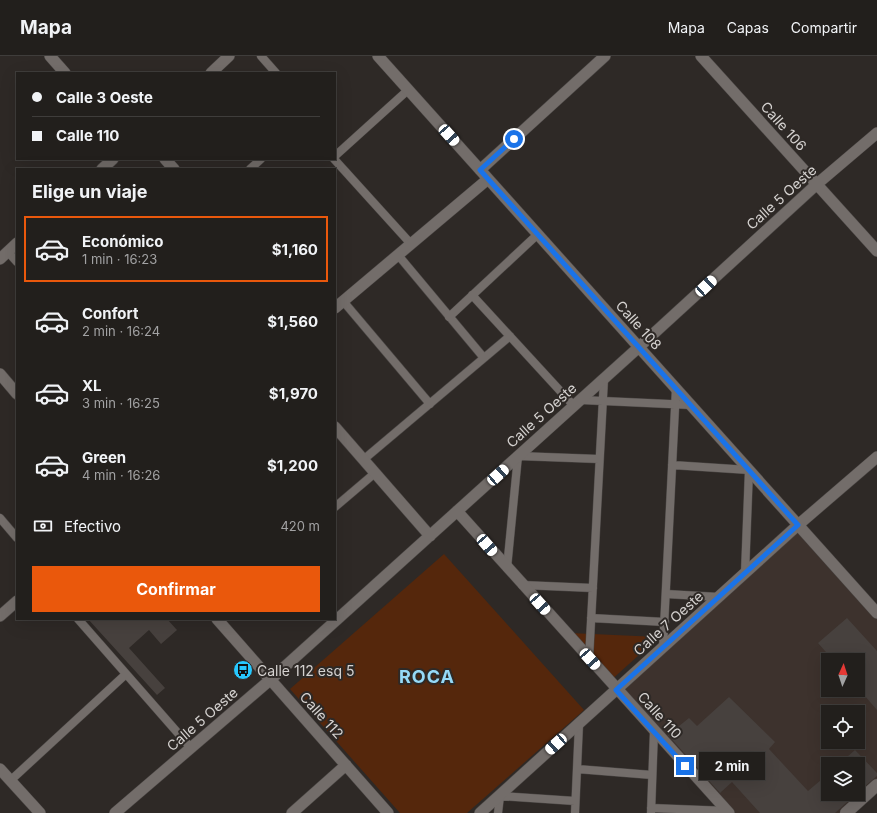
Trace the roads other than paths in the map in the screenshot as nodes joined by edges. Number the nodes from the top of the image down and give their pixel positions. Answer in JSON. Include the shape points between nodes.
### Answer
{"nodes":[{"id":1,"x":50,"y":56,"type":"edge"},
{"id":2,"x":229,"y":56,"type":"edge"},
{"id":3,"x":261,"y":56,"type":"edge"},
{"id":4,"x":378,"y":56,"type":"edge"},
{"id":5,"x":605,"y":56,"type":"edge"},
{"id":6,"x":700,"y":56,"type":"edge"},
{"id":7,"x":64,"y":72,"type":"edge"},
{"id":8,"x":211,"y":72,"type":"edge"},
{"id":9,"x":275,"y":72,"type":"edge"},
{"id":10,"x":408,"y":90,"type":"junction"},
{"id":11,"x":877,"y":133,"type":"edge"},
{"id":12,"x":336,"y":155,"type":"edge"},
{"id":13,"x":112,"y":160,"type":"edge"},
{"id":14,"x":166,"y":160,"type":"edge"},
{"id":15,"x":260,"y":160,"type":"edge"},
{"id":16,"x":335,"y":160,"type":"edge"},
{"id":17,"x":103,"y":168,"type":"edge"},
{"id":18,"x":173,"y":168,"type":"edge"},
{"id":19,"x":251,"y":168,"type":"edge"},
{"id":20,"x":480,"y":170,"type":"junction"},
{"id":21,"x":488,"y":178,"type":"junction"},
{"id":22,"x":817,"y":184,"type":"junction"},
{"id":23,"x":538,"y":234,"type":"junction"},
{"id":24,"x":16,"y":244,"type":"edge"},
{"id":25,"x":411,"y":244,"type":"junction"},
{"id":26,"x":877,"y":251,"type":"edge"},
{"id":27,"x":4,"y":255,"type":"edge"},
{"id":28,"x":398,"y":255,"type":"junction"},
{"id":29,"x":16,"y":261,"type":"edge"},
{"id":30,"x":472,"y":295,"type":"junction"},
{"id":31,"x":339,"y":304,"type":"edge"},
{"id":32,"x":449,"y":317,"type":"junction"},
{"id":33,"x":510,"y":336,"type":"junction"},
{"id":34,"x":639,"y":347,"type":"junction"},
{"id":35,"x":484,"y":358,"type":"junction"},
{"id":36,"x":604,"y":379,"type":"junction"},
{"id":37,"x":2,"y":380,"type":"edge"},
{"id":38,"x":676,"y":388,"type":"junction"},
{"id":39,"x":16,"y":393,"type":"edge"},
{"id":40,"x":602,"y":401,"type":"junction"},
{"id":41,"x":577,"y":403,"type":"junction"},
{"id":42,"x":430,"y":404,"type":"junction"},
{"id":43,"x":675,"y":404,"type":"junction"},
{"id":44,"x":691,"y":405,"type":"junction"},
{"id":45,"x":336,"y":428,"type":"edge"},
{"id":46,"x":518,"y":456,"type":"junction"},
{"id":47,"x":877,"y":457,"type":"edge"},
{"id":48,"x":600,"y":459,"type":"junction"},
{"id":49,"x":363,"y":460,"type":"junction"},
{"id":50,"x":672,"y":465,"type":"junction"},
{"id":51,"x":749,"y":470,"type":"junction"},
{"id":52,"x":375,"y":473,"type":"junction"},
{"id":53,"x":336,"y":506,"type":"edge"},
{"id":54,"x":457,"y":511,"type":"junction"},
{"id":55,"x":1,"y":520,"type":"edge"},
{"id":56,"x":798,"y":525,"type":"junction"},
{"id":57,"x":430,"y":536,"type":"junction"},
{"id":58,"x":16,"y":537,"type":"edge"},
{"id":59,"x":507,"y":568,"type":"junction"},
{"id":60,"x":745,"y":573,"type":"junction"},
{"id":61,"x":522,"y":584,"type":"junction"},
{"id":62,"x":593,"y":588,"type":"junction"},
{"id":63,"x":666,"y":594,"type":"junction"},
{"id":64,"x":719,"y":597,"type":"junction"},
{"id":65,"x":16,"y":602,"type":"edge"},
{"id":66,"x":877,"y":613,"type":"edge"},
{"id":67,"x":0,"y":616,"type":"edge"},
{"id":68,"x":337,"y":616,"type":"edge"},
{"id":69,"x":592,"y":618,"type":"junction"},
{"id":70,"x":79,"y":620,"type":"edge"},
{"id":71,"x":218,"y":620,"type":"edge"},
{"id":72,"x":333,"y":620,"type":"edge"},
{"id":73,"x":665,"y":622,"type":"junction"},
{"id":74,"x":663,"y":647,"type":"junction"},
{"id":75,"x":590,"y":659,"type":"junction"},
{"id":76,"x":126,"y":674,"type":"junction"},
{"id":77,"x":270,"y":680,"type":"junction"},
{"id":78,"x":616,"y":690,"type":"junction"},
{"id":79,"x":579,"y":724,"type":"junction"},
{"id":80,"x":654,"y":731,"type":"junction"},
{"id":81,"x":190,"y":748,"type":"junction"},
{"id":82,"x":346,"y":765,"type":"junction"},
{"id":83,"x":577,"y":769,"type":"junction"},
{"id":84,"x":1,"y":770,"type":"edge"},
{"id":85,"x":652,"y":775,"type":"junction"},
{"id":86,"x":11,"y":780,"type":"junction"},
{"id":87,"x":877,"y":785,"type":"edge"},
{"id":88,"x":500,"y":796,"type":"junction"},
{"id":89,"x":575,"y":800,"type":"junction"},
{"id":90,"x":651,"y":810,"type":"edge"},
{"id":91,"x":728,"y":812,"type":"edge"},
{"id":92,"x":40,"y":813,"type":"edge"},
{"id":93,"x":115,"y":813,"type":"edge"},
{"id":94,"x":292,"y":813,"type":"edge"},
{"id":95,"x":388,"y":813,"type":"edge"},
{"id":96,"x":480,"y":813,"type":"edge"},
{"id":97,"x":498,"y":813,"type":"edge"},
{"id":98,"x":575,"y":813,"type":"edge"},
{"id":99,"x":846,"y":813,"type":"edge"}],
"edges":[{"from":1,"to":7,"type":"street"},
{"from":2,"to":8,"type":"street"},
{"from":3,"to":9,"type":"street"},
{"from":4,"to":10,"type":"street","name":"Calle 108"},
{"from":5,"to":20,"type":"street"},
{"from":6,"to":22,"type":"street","name":"Calle 106"},
{"from":10,"to":12,"type":"street"},
{"from":10,"to":20,"type":"street","name":"Calle 108"},
{"from":11,"to":22,"type":"street","name":"Calle 5 Oeste"},
{"from":13,"to":17,"type":"street"},
{"from":14,"to":18,"type":"street"},
{"from":15,"to":19,"type":"street"},
{"from":16,"to":25,"type":"street"},
{"from":20,"to":21,"type":"street","name":"Calle 108"},
{"from":21,"to":23,"type":"street","name":"Calle 108"},
{"from":21,"to":25,"type":"street"},
{"from":22,"to":26,"type":"street","name":"Calle 106"},
{"from":22,"to":34,"type":"street","name":"Calle 5 Oeste"},
{"from":23,"to":30,"type":"street"},
{"from":23,"to":34,"type":"street","name":"Calle 108"},
{"from":24,"to":27,"type":"street"},
{"from":25,"to":28,"type":"street"},
{"from":27,"to":29,"type":"street"},
{"from":28,"to":31,"type":"street"},
{"from":28,"to":32,"type":"street"},
{"from":30,"to":32,"type":"street"},
{"from":30,"to":33,"type":"street"},
{"from":31,"to":42,"type":"street"},
{"from":32,"to":35,"type":"street"},
{"from":33,"to":35,"type":"street"},
{"from":33,"to":41,"type":"street"},
{"from":34,"to":36,"type":"street","name":"Calle 5 Oeste"},
{"from":34,"to":38,"type":"street","name":"Calle 108"},
{"from":35,"to":42,"type":"street"},
{"from":36,"to":40,"type":"street"},
{"from":36,"to":41,"type":"street","name":"Calle 5 Oeste"},
{"from":37,"to":39,"type":"street"},
{"from":38,"to":43,"type":"street"},
{"from":38,"to":44,"type":"street","name":"Calle 108"},
{"from":40,"to":41,"type":"street"},
{"from":40,"to":43,"type":"street"},
{"from":40,"to":48,"type":"street"},
{"from":41,"to":46,"type":"street","name":"Calle 5 Oeste"},
{"from":42,"to":49,"type":"street"},
{"from":43,"to":44,"type":"street"},
{"from":43,"to":50,"type":"street"},
{"from":44,"to":51,"type":"street","name":"Calle 108"},
{"from":45,"to":49,"type":"street"},
{"from":46,"to":48,"type":"street"},
{"from":46,"to":54,"type":"street","name":"Calle 5 Oeste"},
{"from":46,"to":59,"type":"street"},
{"from":47,"to":56,"type":"street","name":"Calle 7 Oeste"},
{"from":48,"to":62,"type":"street"},
{"from":49,"to":52,"type":"street"},
{"from":50,"to":51,"type":"street"},
{"from":50,"to":63,"type":"street"},
{"from":51,"to":56,"type":"street","name":"Calle 108"},
{"from":51,"to":60,"type":"street"},
{"from":52,"to":53,"type":"street"},
{"from":52,"to":57,"type":"street"},
{"from":54,"to":57,"type":"street","name":"Calle 5 Oeste"},
{"from":54,"to":59,"type":"street","name":"Calle 110"},
{"from":55,"to":58,"type":"street"},
{"from":56,"to":60,"type":"street","name":"Calle 7 Oeste"},
{"from":56,"to":66,"type":"street","name":"Calle 108"},
{"from":57,"to":68,"type":"street","name":"Calle 5 Oeste"},
{"from":59,"to":61,"type":"street","name":"Calle 110"},
{"from":60,"to":64,"type":"street","name":"Calle 7 Oeste"},
{"from":61,"to":62,"type":"street"},
{"from":61,"to":75,"type":"street","name":"Calle 110"},
{"from":62,"to":69,"type":"street"},
{"from":63,"to":64,"type":"street"},
{"from":63,"to":73,"type":"street"},
{"from":64,"to":74,"type":"street","name":"Calle 7 Oeste"},
{"from":65,"to":67,"type":"street"},
{"from":69,"to":73,"type":"street"},
{"from":69,"to":75,"type":"street"},
{"from":70,"to":76,"type":"street"},
{"from":71,"to":77,"type":"street","name":"Calle 112"},
{"from":72,"to":77,"type":"street","name":"Calle 5 Oeste"},
{"from":73,"to":74,"type":"street"},
{"from":74,"to":78,"type":"street","name":"Calle 7 Oeste"},
{"from":75,"to":78,"type":"street","name":"Calle 110"},
{"from":76,"to":81,"type":"street"},
{"from":76,"to":86,"type":"street"},
{"from":77,"to":81,"type":"street","name":"Calle 5 Oeste"},
{"from":77,"to":82,"type":"street","name":"Calle 112"},
{"from":78,"to":79,"type":"street","name":"Calle 7 Oeste"},
{"from":78,"to":80,"type":"street","name":"Calle 110"},
{"from":79,"to":83,"type":"street"},
{"from":79,"to":88,"type":"street","name":"Calle 7 Oeste"},
{"from":80,"to":85,"type":"street"},
{"from":80,"to":91,"type":"street","name":"Calle 110"},
{"from":81,"to":93,"type":"street","name":"Calle 5 Oeste"},
{"from":82,"to":94,"type":"street"},
{"from":82,"to":95,"type":"street","name":"Calle 112"},
{"from":83,"to":85,"type":"street"},
{"from":83,"to":89,"type":"street"},
{"from":84,"to":86,"type":"street"},
{"from":85,"to":90,"type":"street"},
{"from":86,"to":92,"type":"street"},
{"from":87,"to":99,"type":"main road"},
{"from":88,"to":89,"type":"street"},
{"from":88,"to":96,"type":"street","name":"Calle 7 Oeste"},
{"from":88,"to":97,"type":"street"},
{"from":89,"to":98,"type":"street"},
{"from":90,"to":91,"type":"street"}]}
